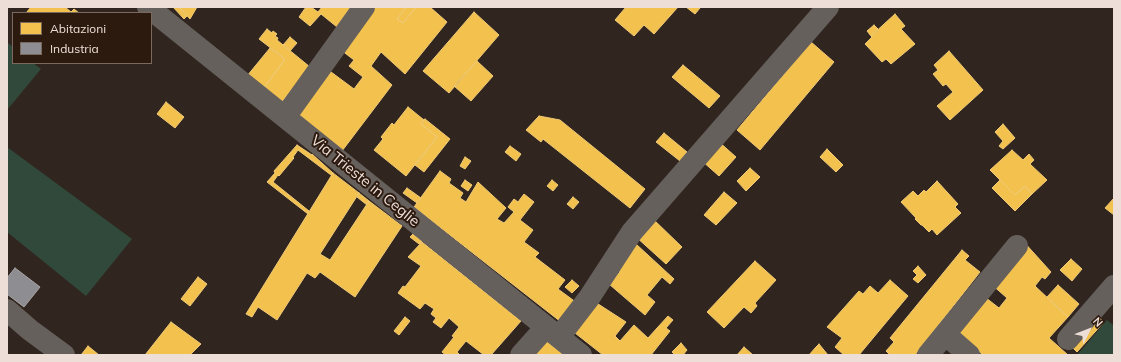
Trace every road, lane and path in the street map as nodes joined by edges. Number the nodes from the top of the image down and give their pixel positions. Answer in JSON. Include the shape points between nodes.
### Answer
{"nodes":[{"id":1,"x":148,"y":7,"type":"edge"},
{"id":2,"x":364,"y":7,"type":"edge"},
{"id":3,"x":828,"y":7,"type":"edge"},
{"id":4,"x":285,"y":117,"type":"junction"},
{"id":5,"x":1017,"y":246,"type":"dead end"},
{"id":6,"x":1111,"y":297,"type":"edge"},
{"id":7,"x":7,"y":310,"type":"edge"},
{"id":8,"x":552,"y":332,"type":"junction"},
{"id":9,"x":945,"y":334,"type":"junction"},
{"id":10,"x":1068,"y":339,"type":"dead end"},
{"id":11,"x":64,"y":355,"type":"edge"},
{"id":12,"x":521,"y":355,"type":"edge"},
{"id":13,"x":581,"y":355,"type":"edge"},
{"id":14,"x":928,"y":355,"type":"edge"},
{"id":15,"x":969,"y":355,"type":"edge"}],
"edges":[{"from":1,"to":4,"type":"street","name":"Via Trieste in Ceglie"},
{"from":2,"to":4,"type":"street"},
{"from":3,"to":8,"type":"street","via":[[632,232],[590,298]]},
{"from":4,"to":8,"type":"street","name":"Via Trieste in Ceglie"},
{"from":5,"to":9,"type":"street"},
{"from":6,"to":10,"type":"street"},
{"from":7,"to":11,"type":"street"},
{"from":8,"to":12,"type":"street"},
{"from":8,"to":13,"type":"street","name":"Via Trieste in Ceglie"},
{"from":9,"to":14,"type":"street"},
{"from":9,"to":15,"type":"street"}]}
